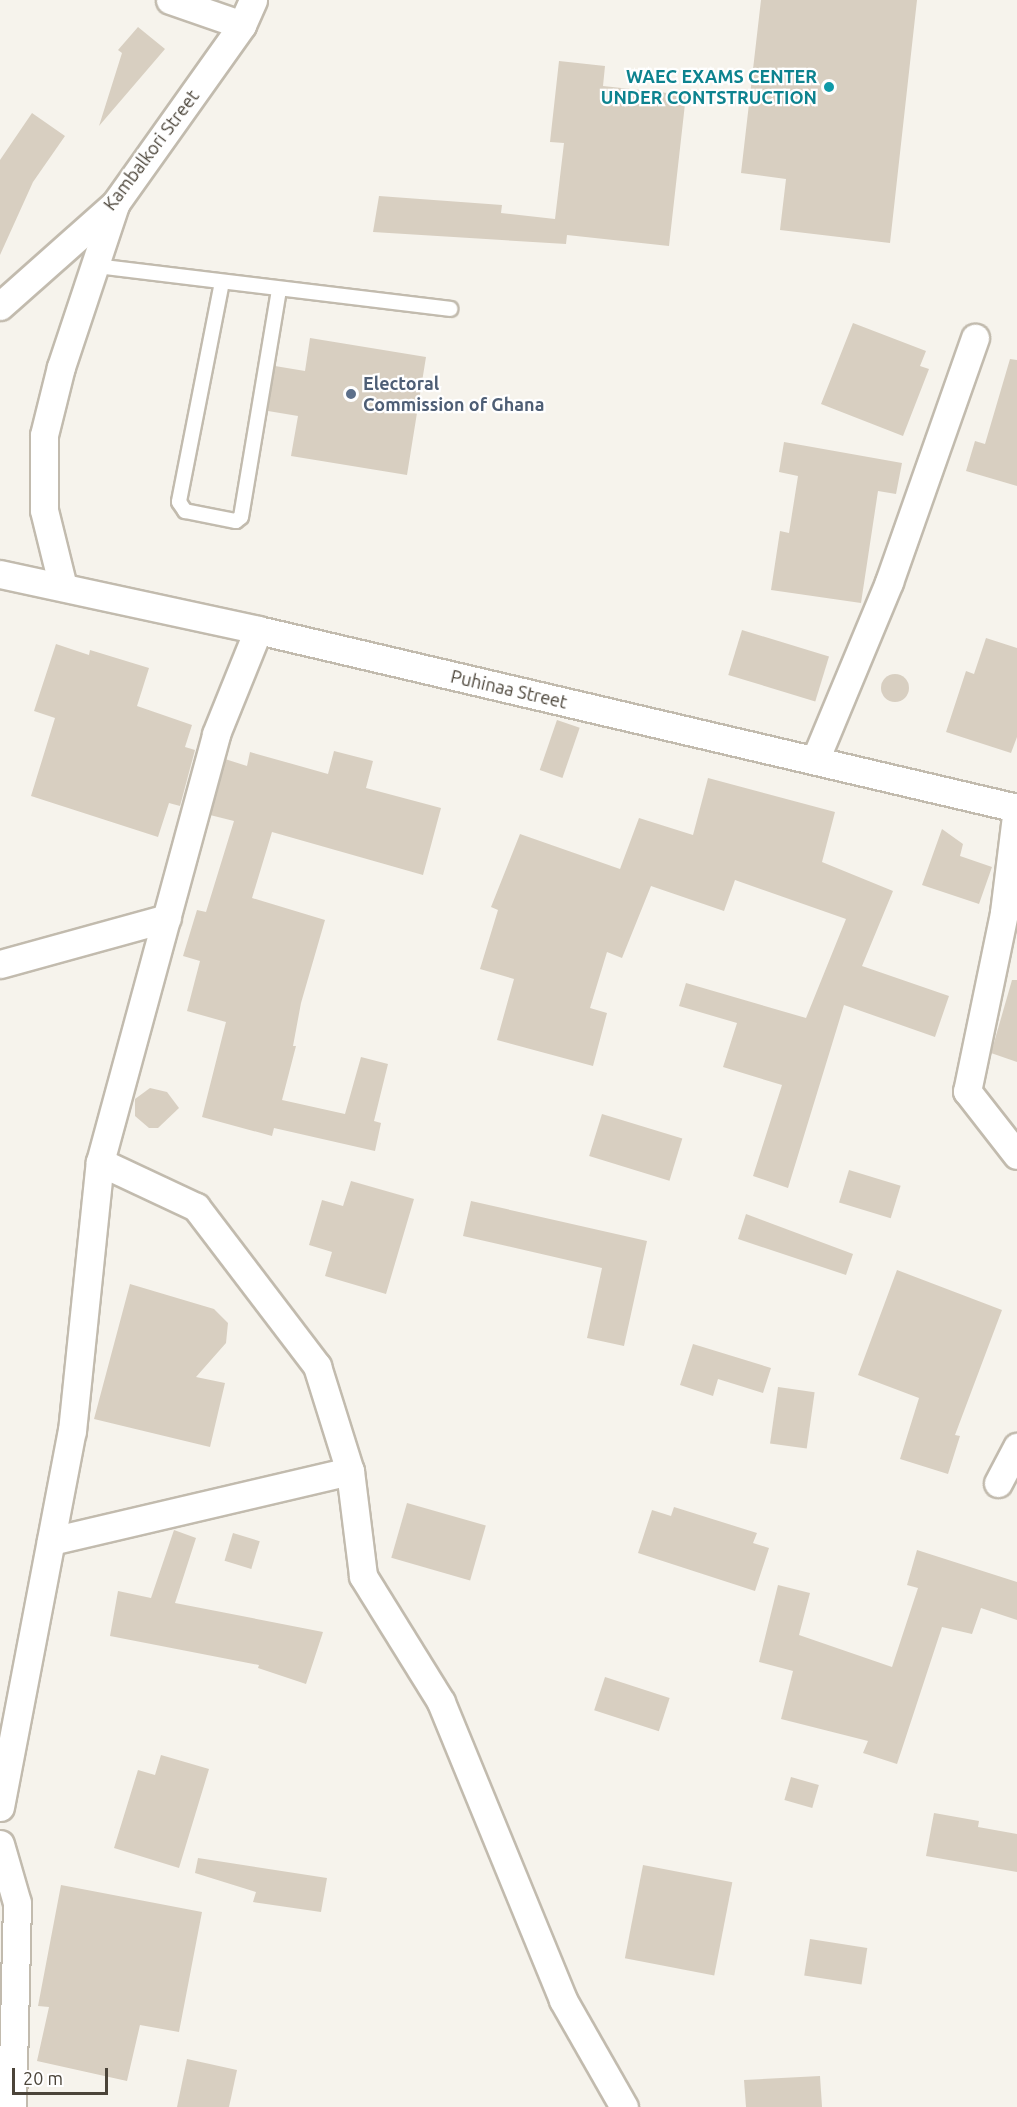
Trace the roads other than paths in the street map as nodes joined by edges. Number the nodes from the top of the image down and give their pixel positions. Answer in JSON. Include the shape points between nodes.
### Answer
{"nodes":[{"id":1,"x":170,"y":0,"type":"edge"},
{"id":2,"x":254,"y":0,"type":"edge"},
{"id":3,"x":242,"y":25,"type":"junction"},
{"id":4,"x":115,"y":204,"type":"junction"},
{"id":5,"x":96,"y":266,"type":"junction"},
{"id":6,"x":222,"y":282,"type":"junction"},
{"id":7,"x":279,"y":289,"type":"junction"},
{"id":8,"x":0,"y":306,"type":"edge"},
{"id":9,"x":450,"y":309,"type":"dead end"},
{"id":10,"x":975,"y":338,"type":"dead end"},
{"id":11,"x":0,"y":574,"type":"edge"},
{"id":12,"x":63,"y":587,"type":"junction"},
{"id":13,"x":258,"y":630,"type":"junction"},
{"id":14,"x":815,"y":760,"type":"junction"},
{"id":15,"x":1017,"y":808,"type":"edge"},
{"id":16,"x":166,"y":918,"type":"junction"},
{"id":17,"x":0,"y":964,"type":"edge"},
{"id":18,"x":1017,"y":1155,"type":"edge"},
{"id":19,"x":100,"y":1162,"type":"junction"},
{"id":20,"x":1017,"y":1447,"type":"edge"},
{"id":21,"x":350,"y":1471,"type":"junction"},
{"id":22,"x":998,"y":1483,"type":"dead end"},
{"id":23,"x":51,"y":1541,"type":"junction"},
{"id":24,"x":0,"y":1807,"type":"edge"},
{"id":25,"x":0,"y":1844,"type":"edge"},
{"id":26,"x":12,"y":2107,"type":"edge"},
{"id":27,"x":624,"y":2107,"type":"edge"}],
"edges":[{"from":1,"to":3,"type":"street"},
{"from":2,"to":3,"type":"street","name":"Kambalkori Street"},
{"from":3,"to":4,"type":"street","name":"Kambalkori Street"},
{"from":4,"to":5,"type":"street"},
{"from":4,"to":8,"type":"street","name":"Kambalkori Street"},
{"from":5,"to":6,"type":"lane"},
{"from":5,"to":12,"type":"street","via":[[61,367],[44,435],[44,510]]},
{"from":6,"to":7,"type":"lane"},
{"from":6,"to":7,"type":"lane","via":[[179,502],[184,511],[236,521],[241,517]]},
{"from":7,"to":9,"type":"lane"},
{"from":10,"to":14,"type":"street","via":[[889,582]]},
{"from":11,"to":12,"type":"street","name":"Puhinaa Street"},
{"from":12,"to":13,"type":"street","name":"Puhinaa Street"},
{"from":13,"to":14,"type":"street","name":"Puhinaa Street"},
{"from":13,"to":16,"type":"street","via":[[216,734]]},
{"from":14,"to":15,"type":"street","name":"Puhinaa Street"},
{"from":15,"to":18,"type":"street","via":[[1004,914],[967,1091]]},
{"from":16,"to":17,"type":"street"},
{"from":16,"to":19,"type":"street"},
{"from":19,"to":21,"type":"street","via":[[196,1207],[317,1365]]},
{"from":19,"to":23,"type":"street","via":[[72,1431]]},
{"from":20,"to":22,"type":"street"},
{"from":21,"to":23,"type":"street"},
{"from":21,"to":27,"type":"street","via":[[363,1576],[441,1702],[563,2000]]},
{"from":23,"to":24,"type":"street"},
{"from":25,"to":26,"type":"street","via":[[17,1903]]}]}
